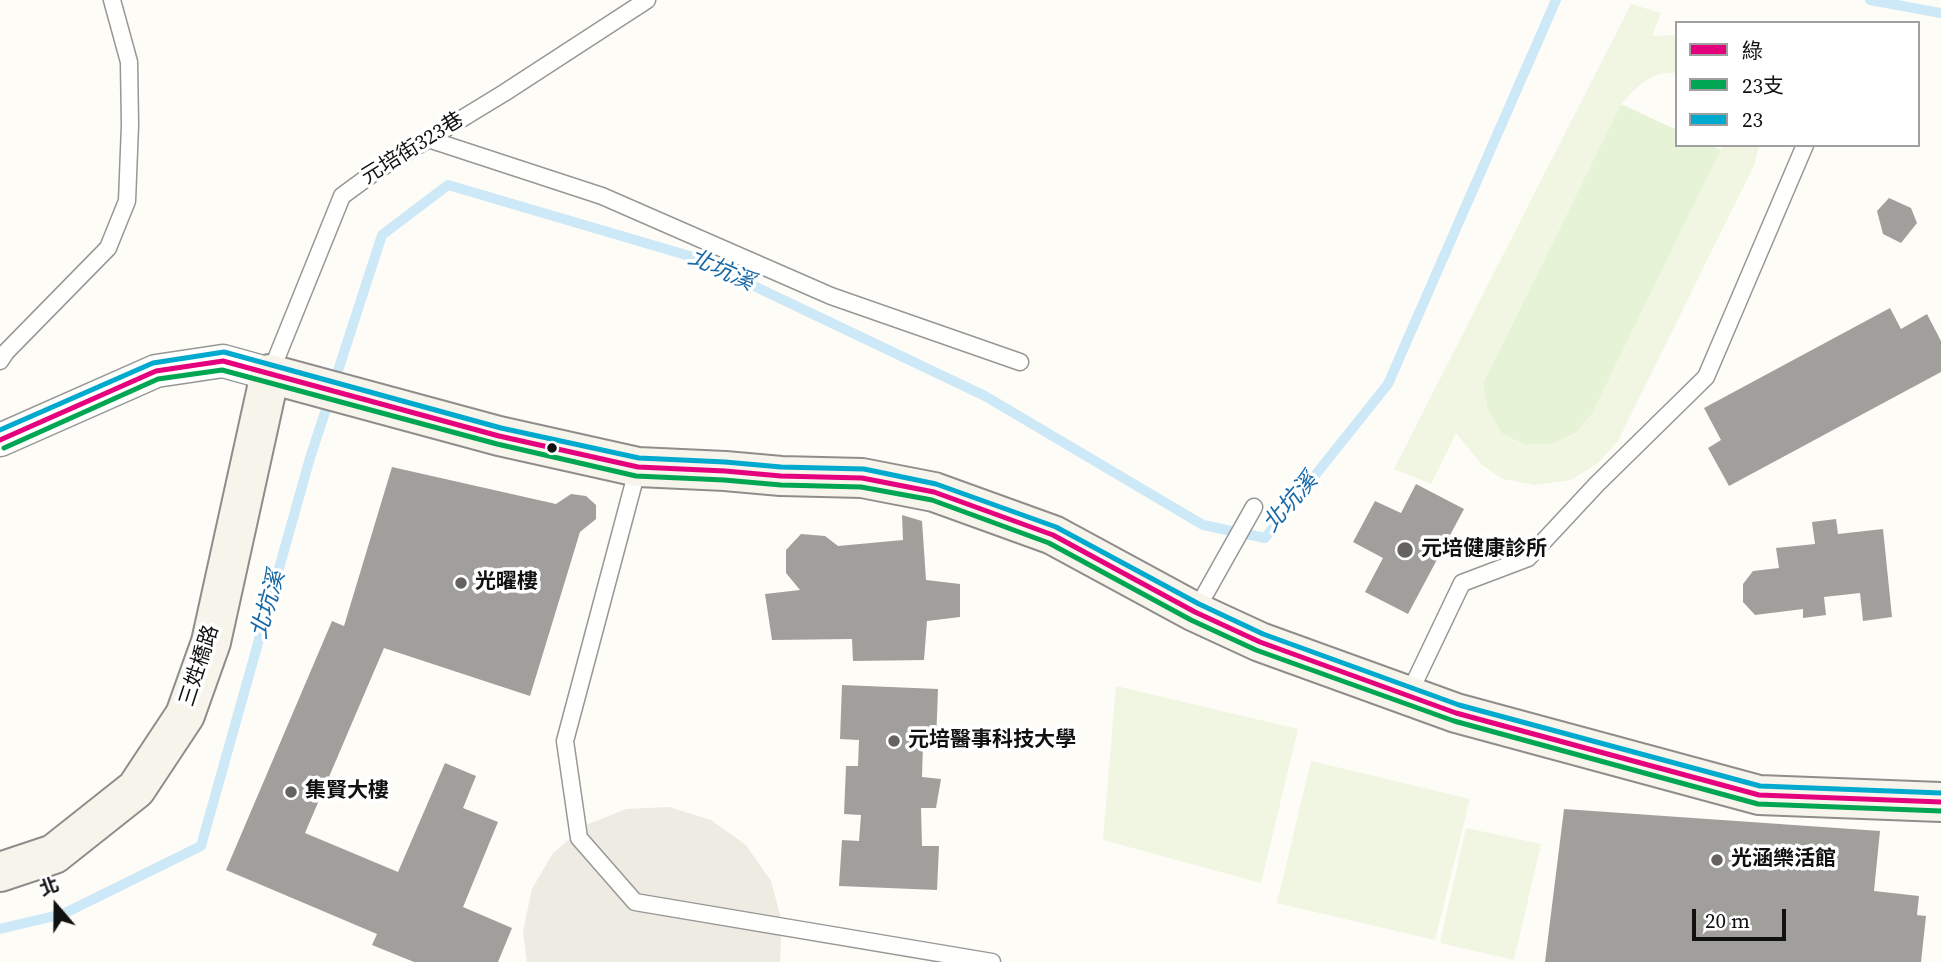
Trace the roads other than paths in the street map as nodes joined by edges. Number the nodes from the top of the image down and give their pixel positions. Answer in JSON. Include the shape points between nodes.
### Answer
{"nodes":[{"id":1,"x":112,"y":0,"type":"edge"},
{"id":2,"x":647,"y":0,"type":"edge"},
{"id":3,"x":428,"y":139,"type":"junction"},
{"id":4,"x":1804,"y":147,"type":"edge"},
{"id":5,"x":2,"y":353,"type":"edge"},
{"id":6,"x":1020,"y":362,"type":"dead end"},
{"id":7,"x":270,"y":374,"type":"junction"},
{"id":8,"x":0,"y":440,"type":"edge"},
{"id":9,"x":638,"y":467,"type":"junction"},
{"id":10,"x":1254,"y":507,"type":"dead end"},
{"id":11,"x":1195,"y":612,"type":"junction"},
{"id":12,"x":1408,"y":696,"type":"junction"},
{"id":13,"x":1941,"y":802,"type":"edge"},
{"id":14,"x":0,"y":872,"type":"edge"},
{"id":15,"x":992,"y":962,"type":"edge"}],
"edges":[{"from":1,"to":5,"type":"lane","via":[[129,62],[127,201],[108,248]]},
{"from":2,"to":3,"type":"lane","name":"元培街323巷"},
{"from":3,"to":6,"type":"lane","via":[[602,196],[831,296]]},
{"from":3,"to":7,"type":"lane","name":"元培街323巷","via":[[342,196]]},
{"from":4,"to":12,"type":"lane","via":[[1706,377],[1528,558],[1462,583]]},
{"from":7,"to":8,"type":"street","via":[[223,361],[156,371]]},
{"from":7,"to":9,"type":"street","via":[[499,436]]},
{"from":7,"to":14,"type":"street","name":"三姓橋路","via":[[211,642],[185,715],[136,789],[54,854]]},
{"from":9,"to":11,"type":"street","via":[[862,478],[934,492],[1053,535]]},
{"from":9,"to":15,"type":"lane","via":[[565,741],[579,838],[635,902]]},
{"from":10,"to":11,"type":"lane"},
{"from":11,"to":12,"type":"street","via":[[1260,642]]},
{"from":12,"to":13,"type":"street","via":[[1759,795]]}]}
